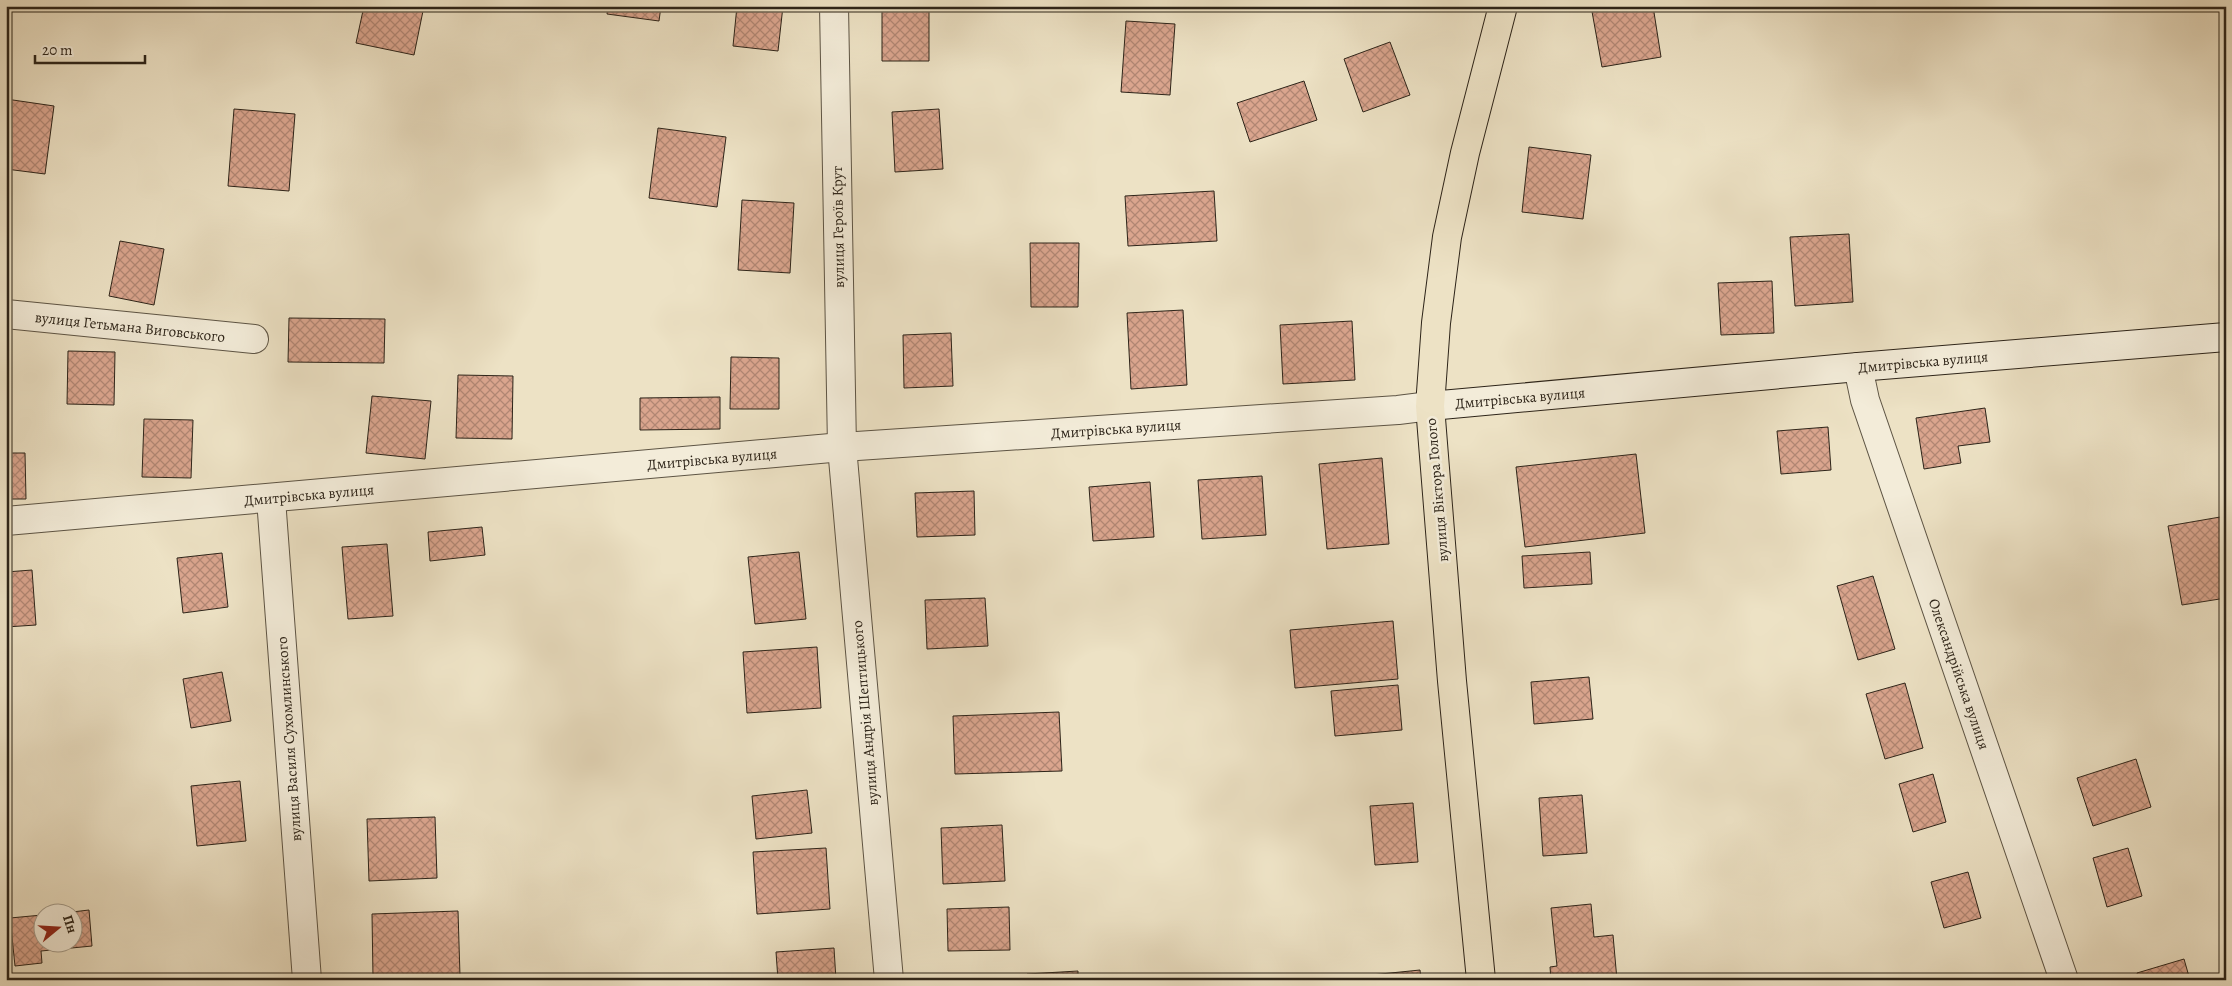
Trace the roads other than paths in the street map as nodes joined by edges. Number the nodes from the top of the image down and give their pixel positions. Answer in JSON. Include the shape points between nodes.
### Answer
{"nodes":[{"id":1,"x":834,"y":6,"type":"edge"},
{"id":2,"x":1503,"y":6,"type":"edge"},
{"id":3,"x":6,"y":314,"type":"edge"},
{"id":4,"x":2226,"y":337,"type":"edge"},
{"id":5,"x":254,"y":339,"type":"dead end"},
{"id":6,"x":1858,"y":367,"type":"junction"},
{"id":7,"x":1430,"y":406,"type":"junction"},
{"id":8,"x":842,"y":447,"type":"junction"},
{"id":9,"x":271,"y":499,"type":"junction"},
{"id":10,"x":6,"y":522,"type":"edge"},
{"id":11,"x":307,"y":980,"type":"edge"},
{"id":12,"x":889,"y":980,"type":"edge"},
{"id":13,"x":1481,"y":980,"type":"edge"},
{"id":14,"x":2064,"y":980,"type":"edge"}],
"edges":[{"from":1,"to":8,"type":"street","name":"вулиця Героїв Крут"},
{"from":2,"to":7,"type":"main road","name":"вулиця Віктора Голого","via":[[1465,152],[1447,237]]},
{"from":3,"to":5,"type":"street","name":"вулиця Гетьмана Виговського"},
{"from":4,"to":6,"type":"street","name":"Дмитрівська вулиця"},
{"from":6,"to":7,"type":"street","name":"Дмитрівська вулиця"},
{"from":6,"to":14,"type":"street","name":"Олександрійська вулиця","via":[[1866,400]]},
{"from":7,"to":8,"type":"street","name":"Дмитрівська вулиця"},
{"from":7,"to":13,"type":"main road","name":"вулиця Віктора Голого"},
{"from":8,"to":9,"type":"street","name":"Дмитрівська вулиця"},
{"from":8,"to":12,"type":"street","name":"вулиця Андрія Шептицького"},
{"from":9,"to":10,"type":"street","name":"Дмитрівська вулиця"},
{"from":9,"to":11,"type":"street","name":"вулиця Василя Сухомлинського"}]}
